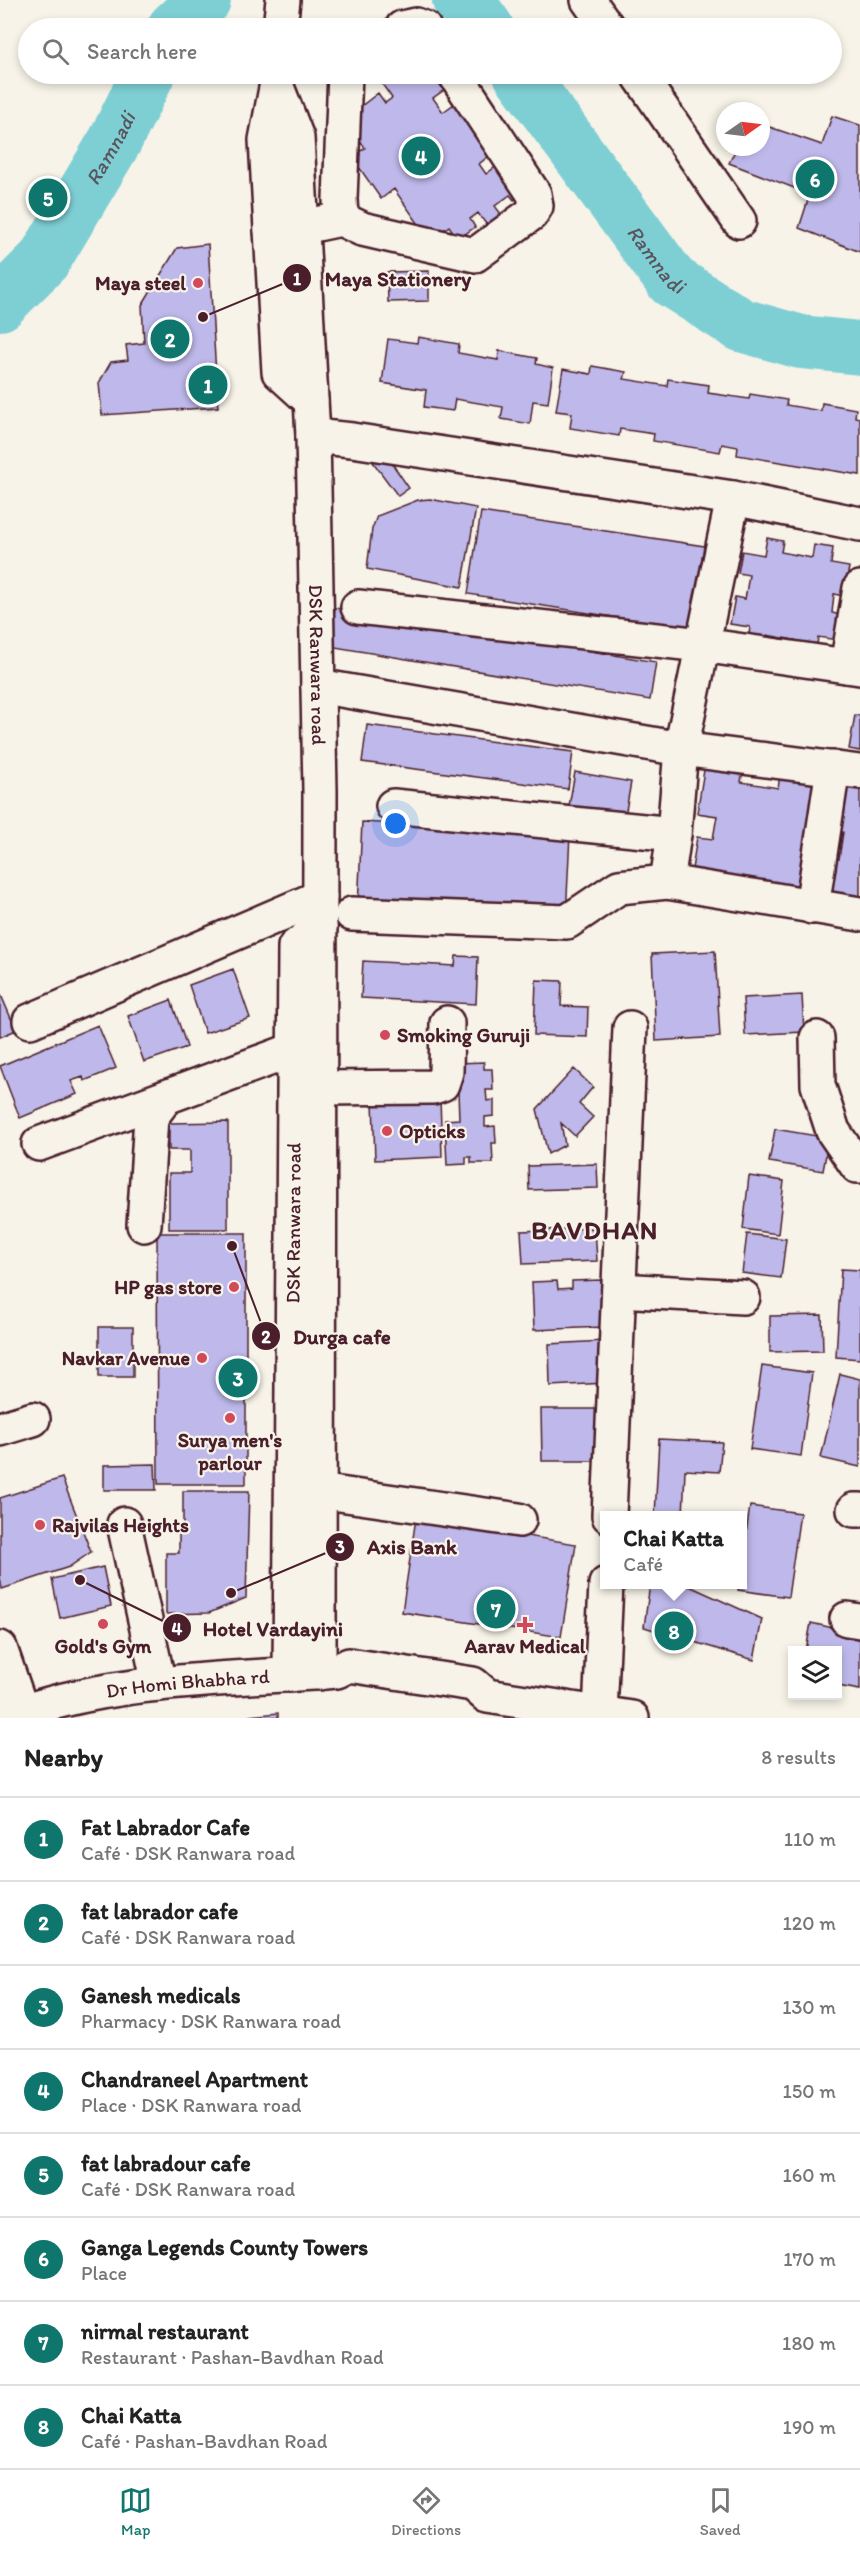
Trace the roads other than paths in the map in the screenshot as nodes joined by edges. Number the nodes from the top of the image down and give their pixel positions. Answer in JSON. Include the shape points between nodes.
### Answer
{"nodes":[{"id":1,"x":283,"y":0,"type":"edge"},
{"id":2,"x":588,"y":0,"type":"edge"},
{"id":3,"x":281,"y":18,"type":"edge"},
{"id":4,"x":601,"y":18,"type":"edge"},
{"id":5,"x":279,"y":84,"type":"edge"},
{"id":6,"x":345,"y":84,"type":"edge"},
{"id":7,"x":462,"y":84,"type":"edge"},
{"id":8,"x":645,"y":84,"type":"edge"},
{"id":9,"x":341,"y":219,"type":"junction"},
{"id":10,"x":739,"y":221,"type":"dead end"},
{"id":11,"x":287,"y":228,"type":"junction"},
{"id":12,"x":313,"y":436,"type":"junction"},
{"id":13,"x":733,"y":498,"type":"junction"},
{"id":14,"x":860,"y":524,"type":"edge"},
{"id":15,"x":860,"y":588,"type":"edge"},
{"id":16,"x":358,"y":607,"type":"dead end"},
{"id":17,"x":702,"y":645,"type":"junction"},
{"id":18,"x":853,"y":667,"type":"edge"},
{"id":19,"x":318,"y":686,"type":"junction"},
{"id":20,"x":681,"y":749,"type":"junction"},
{"id":21,"x":847,"y":770,"type":"edge"},
{"id":22,"x":393,"y":806,"type":"dead end"},
{"id":23,"x":674,"y":834,"type":"junction"},
{"id":24,"x":667,"y":882,"type":"junction"},
{"id":25,"x":812,"y":907,"type":"junction"},
{"id":26,"x":320,"y":912,"type":"junction"},
{"id":27,"x":352,"y":914,"type":"dead end"},
{"id":28,"x":860,"y":914,"type":"edge"},
{"id":29,"x":30,"y":1022,"type":"dead end"},
{"id":30,"x":447,"y":1023,"type":"dead end"},
{"id":31,"x":630,"y":1028,"type":"dead end"},
{"id":32,"x":817,"y":1038,"type":"dead end"},
{"id":33,"x":307,"y":1044,"type":"junction"},
{"id":34,"x":166,"y":1097,"type":"junction"},
{"id":35,"x":311,"y":1109,"type":"junction"},
{"id":36,"x":39,"y":1144,"type":"dead end"},
{"id":37,"x":860,"y":1166,"type":"edge"},
{"id":38,"x":144,"y":1224,"type":"dead end"},
{"id":39,"x":619,"y":1290,"type":"junction"},
{"id":40,"x":743,"y":1297,"type":"dead end"},
{"id":41,"x":33,"y":1419,"type":"dead end"},
{"id":42,"x":0,"y":1429,"type":"edge"},
{"id":43,"x":306,"y":1489,"type":"junction"},
{"id":44,"x":609,"y":1511,"type":"edge"},
{"id":45,"x":519,"y":1520,"type":"dead end"},
{"id":46,"x":124,"y":1524,"type":"dead end"},
{"id":47,"x":606,"y":1589,"type":"edge"},
{"id":48,"x":0,"y":1648,"type":"edge"},
{"id":49,"x":315,"y":1673,"type":"junction"},
{"id":50,"x":159,"y":1684,"type":"junction"},
{"id":51,"x":600,"y":1713,"type":"junction"},
{"id":52,"x":14,"y":1715,"type":"edge"},
{"id":53,"x":632,"y":1718,"type":"edge"}],
"edges":[{"from":1,"to":3,"type":"street"},
{"from":2,"to":4,"type":"street"},
{"from":5,"to":11,"type":"street","name":"DSK Ranwara road","via":[[297,138]]},
{"from":6,"to":9,"type":"street"},
{"from":7,"to":9,"type":"street","via":[[534,194],[536,206],[531,214],[475,255],[362,229]]},
{"from":8,"to":10,"type":"street"},
{"from":9,"to":11,"type":"street"},
{"from":11,"to":12,"type":"street","name":"DSK Ranwara road"},
{"from":12,"to":13,"type":"street"},
{"from":12,"to":19,"type":"street","name":"DSK Ranwara road"},
{"from":13,"to":14,"type":"street"},
{"from":13,"to":17,"type":"street"},
{"from":15,"to":18,"type":"street"},
{"from":16,"to":17,"type":"street"},
{"from":17,"to":18,"type":"street"},
{"from":17,"to":20,"type":"street"},
{"from":19,"to":20,"type":"street"},
{"from":19,"to":26,"type":"street","name":"DSK Ranwara road"},
{"from":20,"to":21,"type":"street"},
{"from":20,"to":23,"type":"street"},
{"from":21,"to":25,"type":"street"},
{"from":22,"to":23,"type":"street"},
{"from":23,"to":24,"type":"street"},
{"from":24,"to":25,"type":"street"},
{"from":24,"to":27,"type":"street","via":[[619,887],[567,922]]},
{"from":25,"to":28,"type":"street"},
{"from":26,"to":29,"type":"street"},
{"from":26,"to":33,"type":"street","name":"DSK Ranwara road","via":[[295,947]]},
{"from":30,"to":35,"type":"street","via":[[446,1072],[442,1084]]},
{"from":31,"to":39,"type":"street"},
{"from":32,"to":37,"type":"street","via":[[818,1085],[833,1131]]},
{"from":33,"to":34,"type":"street"},
{"from":33,"to":35,"type":"street","name":"DSK Ranwara road"},
{"from":34,"to":36,"type":"street"},
{"from":34,"to":38,"type":"street","via":[[151,1117]]},
{"from":35,"to":43,"type":"street","name":"DSK Ranwara road"},
{"from":39,"to":40,"type":"street"},
{"from":39,"to":44,"type":"street"},
{"from":41,"to":42,"type":"street"},
{"from":43,"to":45,"type":"street"},
{"from":43,"to":49,"type":"street","name":"DSK Ranwara road","via":[[305,1574]]},
{"from":46,"to":50,"type":"street"},
{"from":47,"to":51,"type":"street"},
{"from":48,"to":52,"type":"street"},
{"from":49,"to":50,"type":"street","name":"Dr Homi Bhabha rd"},
{"from":49,"to":51,"type":"street","via":[[347,1684],[472,1705],[487,1696]]},
{"from":50,"to":52,"type":"street","name":"Dr Homi Bhabha rd","via":[[95,1692]]},
{"from":51,"to":53,"type":"street"}]}
